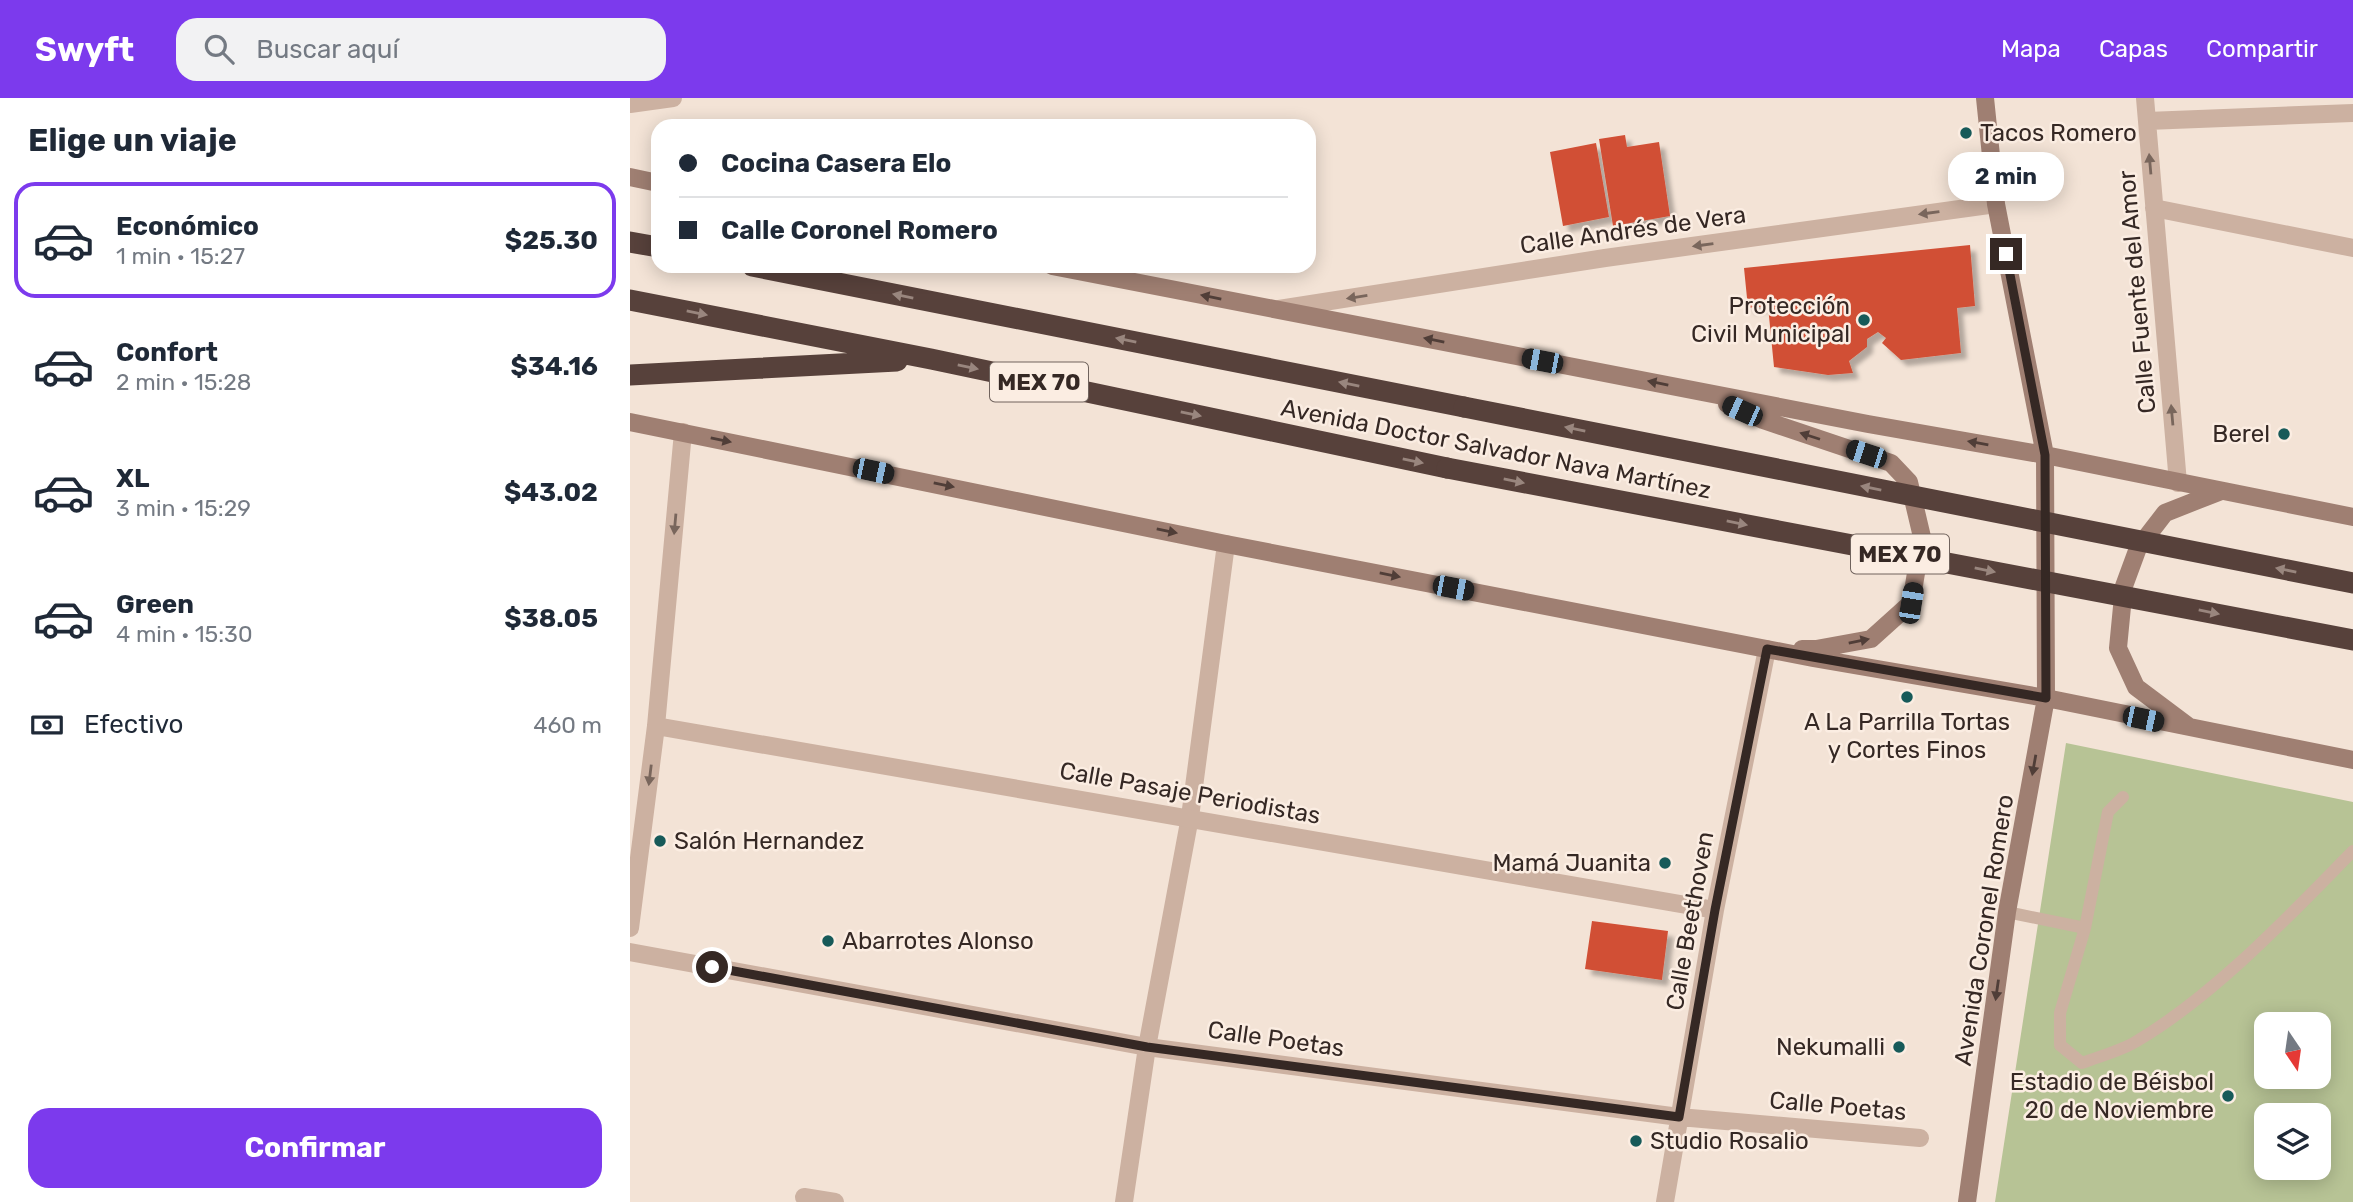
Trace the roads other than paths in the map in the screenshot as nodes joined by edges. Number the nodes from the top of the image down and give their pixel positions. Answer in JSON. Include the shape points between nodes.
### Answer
{"nodes":[{"id":1,"x":673,"y":98,"type":"edge"},
{"id":2,"x":1985,"y":98,"type":"edge"},
{"id":3,"x":2145,"y":98,"type":"edge"},
{"id":4,"x":630,"y":104,"type":"edge"},
{"id":5,"x":2353,"y":113,"type":"edge"},
{"id":6,"x":2147,"y":121,"type":"junction"},
{"id":7,"x":630,"y":177,"type":"edge"},
{"id":8,"x":651,"y":182,"type":"edge"},
{"id":9,"x":1996,"y":204,"type":"junction"},
{"id":10,"x":2154,"y":208,"type":"junction"},
{"id":11,"x":630,"y":229,"type":"edge"},
{"id":12,"x":651,"y":231,"type":"edge"},
{"id":13,"x":630,"y":242,"type":"edge"},
{"id":14,"x":651,"y":246,"type":"edge"},
{"id":15,"x":2353,"y":248,"type":"edge"},
{"id":16,"x":787,"y":273,"type":"edge"},
{"id":17,"x":1089,"y":273,"type":"edge"},
{"id":18,"x":630,"y":300,"type":"edge"},
{"id":19,"x":1277,"y":309,"type":"junction"},
{"id":20,"x":931,"y":359,"type":"junction"},
{"id":21,"x":630,"y":375,"type":"edge"},
{"id":22,"x":1701,"y":392,"type":"junction"},
{"id":23,"x":630,"y":422,"type":"edge"},
{"id":24,"x":683,"y":432,"type":"junction"},
{"id":25,"x":2045,"y":455,"type":"junction"},
{"id":26,"x":2178,"y":483,"type":"junction"},
{"id":27,"x":2221,"y":491,"type":"junction"},
{"id":28,"x":2353,"y":517,"type":"edge"},
{"id":29,"x":1226,"y":544,"type":"junction"},
{"id":30,"x":2353,"y":583,"type":"edge"},
{"id":31,"x":2353,"y":640,"type":"edge"},
{"id":32,"x":1767,"y":649,"type":"junction"},
{"id":33,"x":2046,"y":698,"type":"junction"},
{"id":34,"x":656,"y":726,"type":"junction"},
{"id":35,"x":2192,"y":729,"type":"junction"},
{"id":36,"x":2353,"y":760,"type":"edge"},
{"id":37,"x":2123,"y":797,"type":"dead end"},
{"id":38,"x":1190,"y":817,"type":"junction"},
{"id":39,"x":2353,"y":851,"type":"edge"},
{"id":40,"x":1715,"y":910,"type":"junction"},
{"id":41,"x":2007,"y":912,"type":"junction"},
{"id":42,"x":630,"y":928,"type":"edge"},
{"id":43,"x":2085,"y":928,"type":"junction"},
{"id":44,"x":630,"y":952,"type":"edge"},
{"id":45,"x":1147,"y":1047,"type":"junction"},
{"id":46,"x":1679,"y":1117,"type":"junction"},
{"id":47,"x":1920,"y":1138,"type":"dead end"},
{"id":48,"x":804,"y":1197,"type":"dead end"},
{"id":49,"x":835,"y":1202,"type":"edge"},
{"id":50,"x":1124,"y":1202,"type":"edge"},
{"id":51,"x":1665,"y":1202,"type":"edge"},
{"id":52,"x":1967,"y":1202,"type":"edge"}],
"edges":[{"from":1,"to":4,"type":"street"},
{"from":2,"to":9,"type":"main road","name":"Avenida Coronel Romero"},
{"from":3,"to":6,"type":"street","name":"Calle Fuente del Amor"},
{"from":5,"to":6,"type":"street"},
{"from":10,"to":6,"type":"street","name":"Calle Fuente del Amor","one_way":true},
{"from":7,"to":8,"type":"main road"},
{"from":9,"to":19,"type":"street","name":"Calle Andrés de Vera","one_way":true},
{"from":9,"to":25,"type":"main road","name":"Avenida Coronel Romero"},
{"from":10,"to":15,"type":"street"},
{"from":26,"to":10,"type":"street","name":"Calle Fuente del Amor","one_way":true},
{"from":11,"to":12,"type":"highway"},
{"from":13,"to":14,"type":"highway"},
{"from":30,"to":16,"type":"highway","name":"Avenida Doctor Salvador Nava Martínez","number":"MEX 70","one_way":true,"bridge":true},
{"from":19,"to":17,"type":"main road","one_way":true},
{"from":18,"to":20,"type":"highway","name":"Avenida Doctor Salvador Nava Martínez","number":"MEX 70","one_way":true},
{"from":22,"to":19,"type":"main road","one_way":true},
{"from":20,"to":21,"type":"highway"},
{"from":20,"to":31,"type":"highway","name":"Avenida Doctor Salvador Nava Martínez","number":"MEX 70","one_way":true,"bridge":true,"via":[[1447,468]]},
{"from":25,"to":22,"type":"main road","one_way":true},
{"from":32,"to":22,"type":"main road","one_way":true,"via":[[1816,649],[1871,639],[1911,603],[1922,537],[1909,482],[1891,463],[1763,420]]},
{"from":23,"to":24,"type":"main road"},
{"from":24,"to":29,"type":"main road","one_way":true},
{"from":24,"to":34,"type":"street","one_way":true},
{"from":25,"to":26,"type":"main road"},
{"from":25,"to":33,"type":"main road","name":"Avenida Coronel Romero"},
{"from":26,"to":27,"type":"main road"},
{"from":27,"to":28,"type":"main road"},
{"from":27,"to":35,"type":"main road","via":[[2165,513],[2137,548],[2124,586],[2118,649],[2136,687]]},
{"from":29,"to":32,"type":"main road","one_way":true},
{"from":29,"to":38,"type":"street"},
{"from":32,"to":33,"type":"main road"},
{"from":32,"to":40,"type":"street","name":"Calle Beethoven"},
{"from":33,"to":35,"type":"main road"},
{"from":33,"to":41,"type":"main road","name":"Avenida Coronel Romero","one_way":true},
{"from":34,"to":38,"type":"street","name":"Calle Pasaje Periodistas"},
{"from":34,"to":42,"type":"street","one_way":true},
{"from":35,"to":36,"type":"main road"},
{"from":37,"to":43,"type":"lane","via":[[2108,812]]},
{"from":38,"to":40,"type":"street","name":"Calle Pasaje Periodistas"},
{"from":38,"to":45,"type":"street"},
{"from":39,"to":43,"type":"lane","via":[[2197,998],[2136,1042],[2082,1063],[2060,1045],[2060,1013]]},
{"from":40,"to":46,"type":"street","name":"Calle Beethoven"},
{"from":41,"to":43,"type":"lane"},
{"from":41,"to":52,"type":"main road","name":"Avenida Coronel Romero","one_way":true},
{"from":44,"to":45,"type":"street","name":"Calle Poetas"},
{"from":45,"to":46,"type":"street","name":"Calle Poetas"},
{"from":45,"to":50,"type":"street"},
{"from":46,"to":47,"type":"street","name":"Calle Poetas"},
{"from":46,"to":51,"type":"street","name":"Calle Beethoven"},
{"from":48,"to":49,"type":"street"}]}
